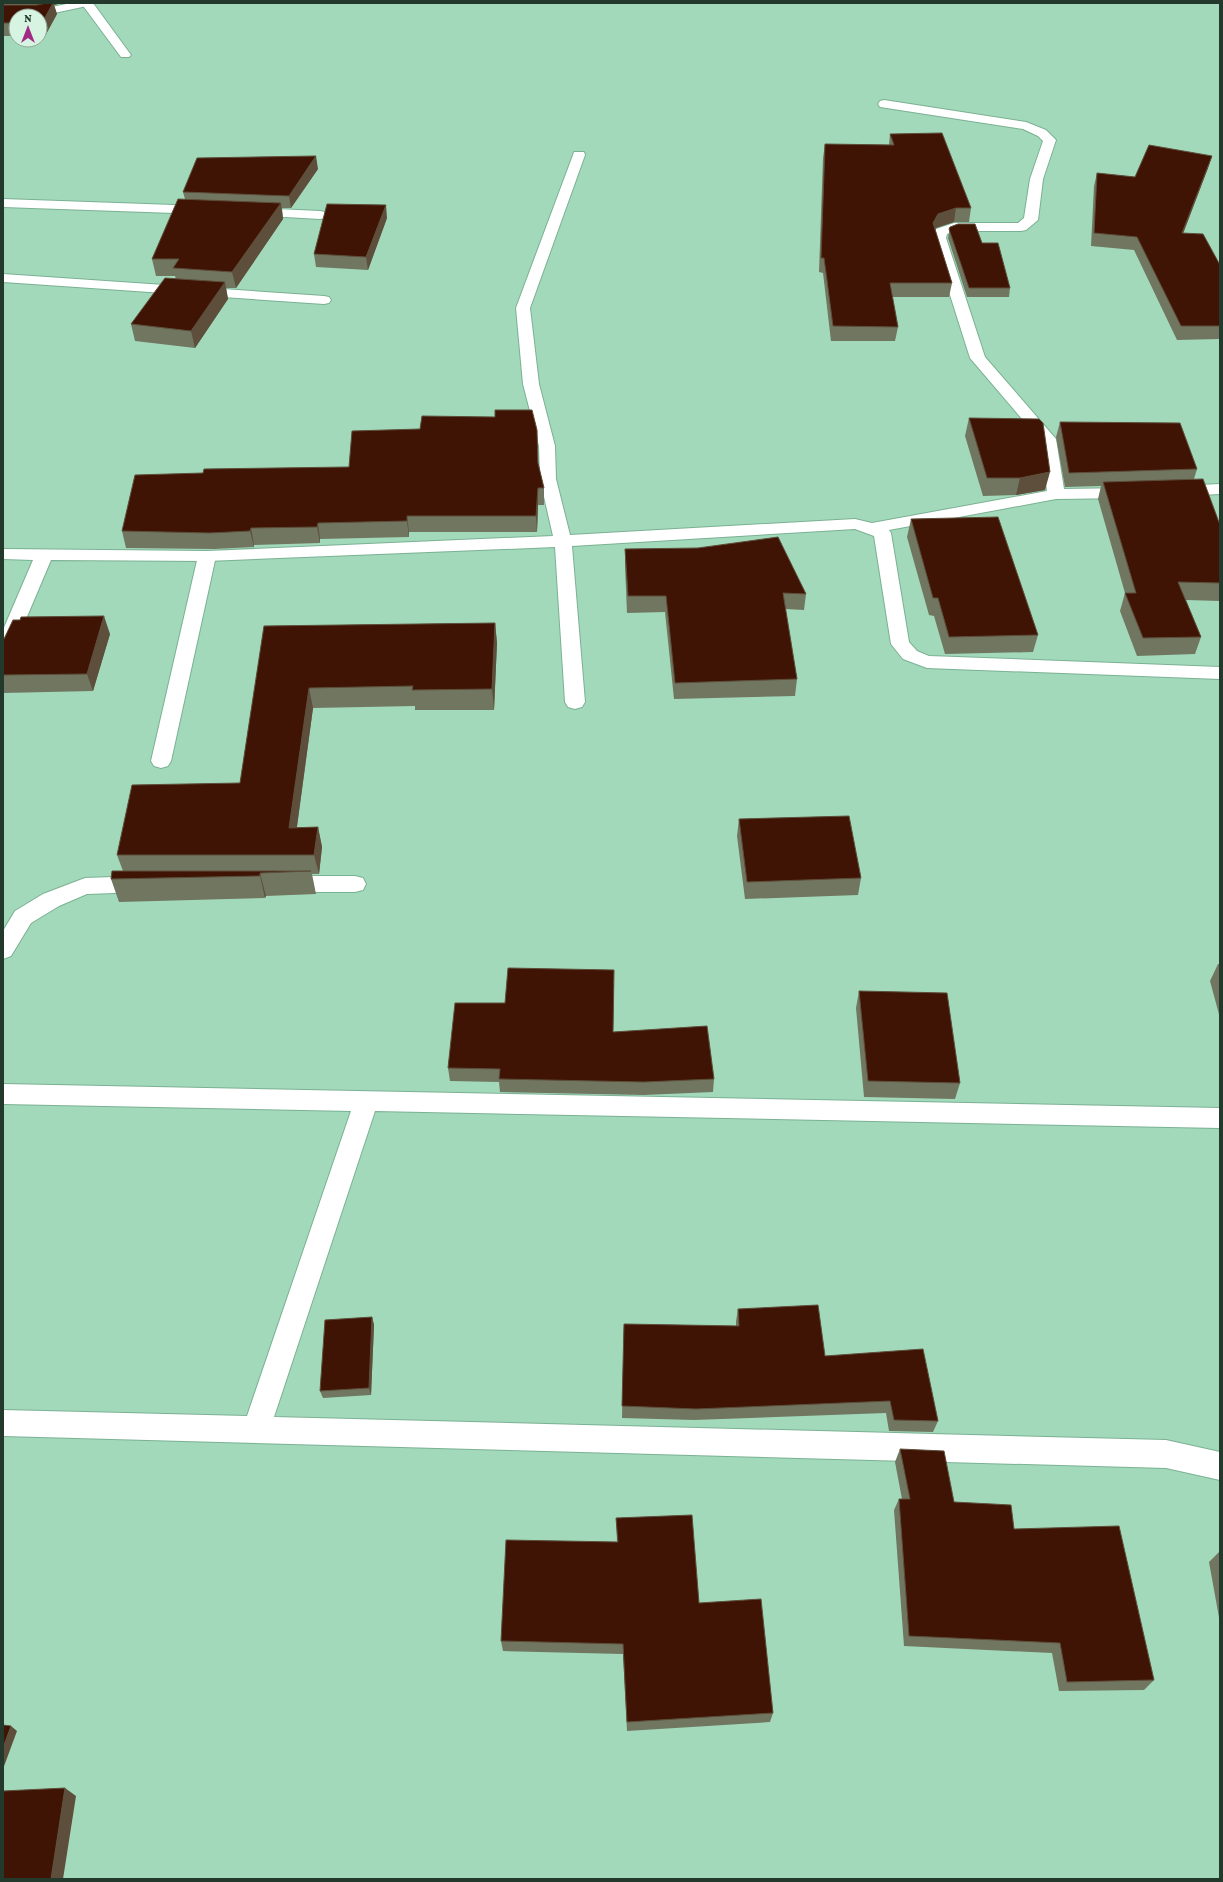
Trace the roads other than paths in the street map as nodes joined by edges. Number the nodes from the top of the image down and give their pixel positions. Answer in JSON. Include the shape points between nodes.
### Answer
{"nodes":[{"id":1,"x":87,"y":3,"type":"edge"},
{"id":2,"x":3,"y":13,"type":"edge"},
{"id":3,"x":125,"y":55,"type":"dead end"},
{"id":4,"x":884,"y":104,"type":"dead end"},
{"id":5,"x":579,"y":155,"type":"dead end"},
{"id":6,"x":3,"y":203,"type":"edge"},
{"id":7,"x":218,"y":210,"type":"edge"},
{"id":8,"x":242,"y":211,"type":"edge"},
{"id":9,"x":320,"y":215,"type":"dead end"},
{"id":10,"x":3,"y":278,"type":"edge"},
{"id":11,"x":324,"y":300,"type":"dead end"},
{"id":12,"x":1220,"y":489,"type":"edge"},
{"id":13,"x":1164,"y":491,"type":"edge"},
{"id":14,"x":1141,"y":492,"type":"edge"},
{"id":15,"x":1056,"y":494,"type":"junction"},
{"id":16,"x":872,"y":528,"type":"junction"},
{"id":17,"x":563,"y":541,"type":"junction"},
{"id":18,"x":3,"y":554,"type":"edge"},
{"id":19,"x":44,"y":555,"type":"junction"},
{"id":20,"x":207,"y":556,"type":"junction"},
{"id":21,"x":3,"y":652,"type":"edge"},
{"id":22,"x":1220,"y":673,"type":"edge"},
{"id":23,"x":575,"y":702,"type":"dead end"},
{"id":24,"x":161,"y":761,"type":"dead end"},
{"id":25,"x":163,"y":884,"type":"edge"},
{"id":26,"x":267,"y":884,"type":"edge"},
{"id":27,"x":354,"y":884,"type":"dead end"},
{"id":28,"x":3,"y":950,"type":"edge"},
{"id":29,"x":3,"y":1094,"type":"edge"},
{"id":30,"x":366,"y":1102,"type":"junction"},
{"id":31,"x":1220,"y":1118,"type":"edge"},
{"id":32,"x":3,"y":1424,"type":"edge"},
{"id":33,"x":256,"y":1430,"type":"junction"},
{"id":34,"x":1220,"y":1466,"type":"edge"}],
"edges":[{"from":1,"to":2,"type":"street","via":[[38,13]]},
{"from":1,"to":3,"type":"street"},
{"from":4,"to":15,"type":"street","via":[[1026,126],[1042,133],[1050,140],[1045,149],[1031,205],[1031,220],[1021,227],[954,227],[941,232],[939,238],[978,358],[1048,439]]},
{"from":5,"to":17,"type":"street","via":[[523,308],[531,384],[547,446],[548,479]]},
{"from":6,"to":7,"type":"street"},
{"from":8,"to":9,"type":"street"},
{"from":10,"to":11,"type":"street"},
{"from":12,"to":13,"type":"street"},
{"from":14,"to":15,"type":"street"},
{"from":15,"to":16,"type":"street"},
{"from":16,"to":17,"type":"street","via":[[856,524]]},
{"from":16,"to":22,"type":"street","via":[[882,533],[900,644],[910,655],[927,662]]},
{"from":17,"to":20,"type":"street"},
{"from":17,"to":23,"type":"street"},
{"from":18,"to":19,"type":"street"},
{"from":19,"to":20,"type":"street"},
{"from":19,"to":21,"type":"street"},
{"from":20,"to":24,"type":"street"},
{"from":25,"to":28,"type":"street","via":[[85,886],[51,900],[23,917]]},
{"from":26,"to":27,"type":"street"},
{"from":29,"to":30,"type":"street"},
{"from":30,"to":31,"type":"street"},
{"from":30,"to":33,"type":"street"},
{"from":32,"to":33,"type":"street"},
{"from":33,"to":34,"type":"street","via":[[1166,1454]]}]}
